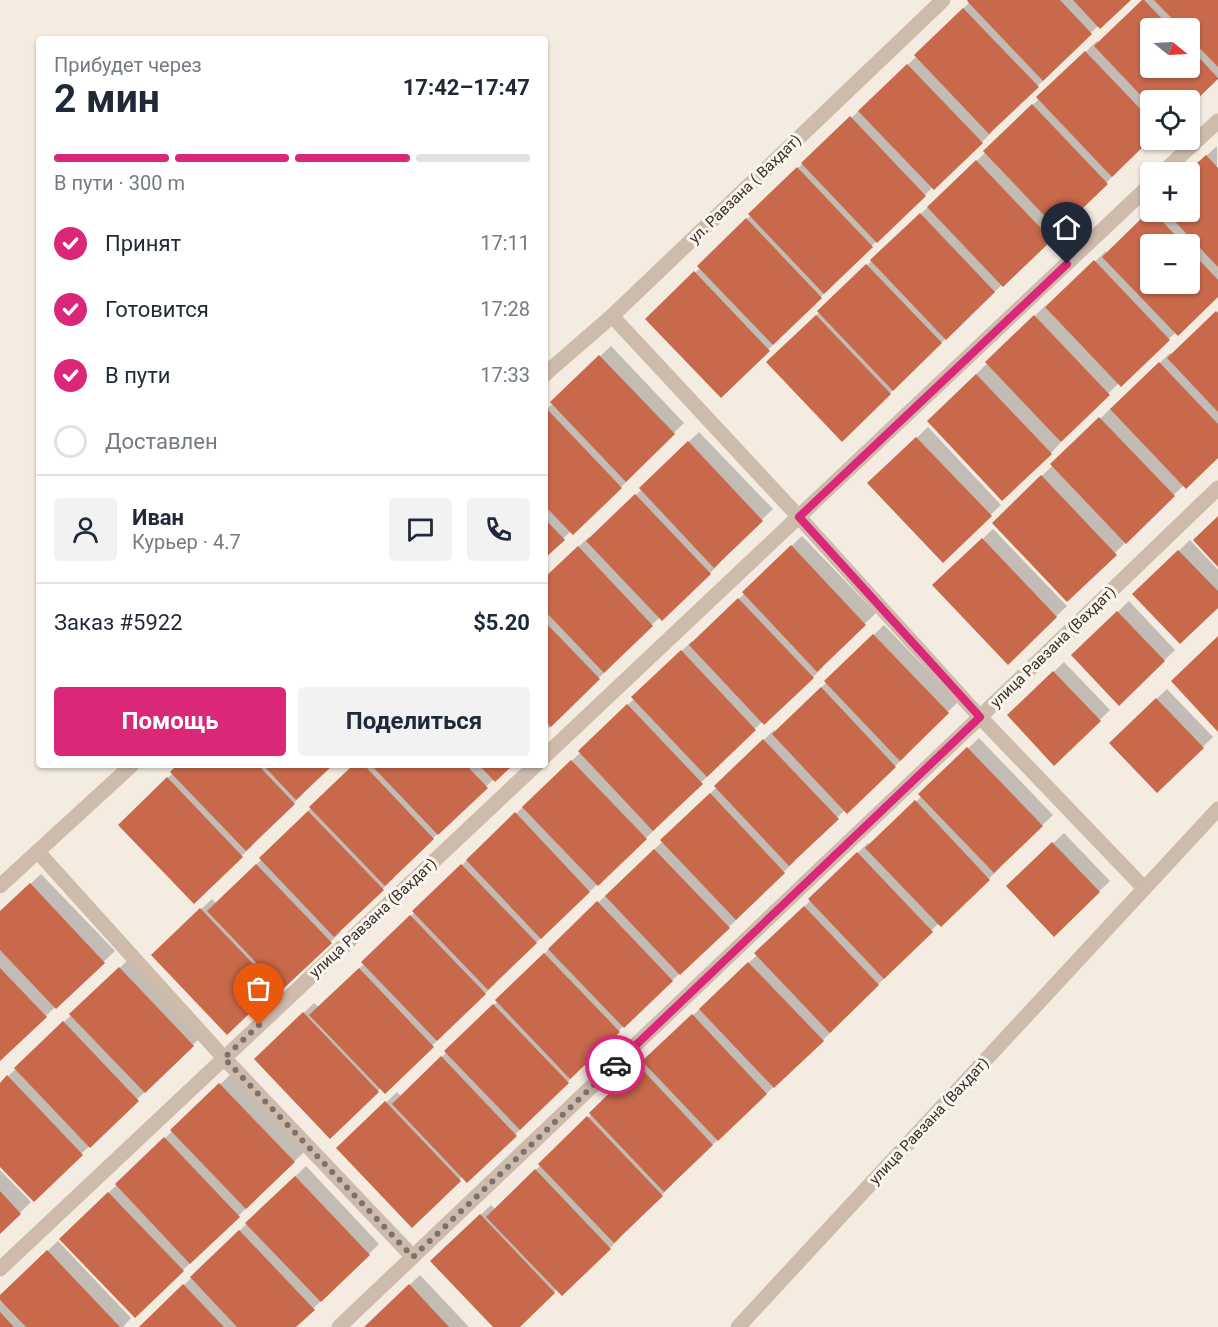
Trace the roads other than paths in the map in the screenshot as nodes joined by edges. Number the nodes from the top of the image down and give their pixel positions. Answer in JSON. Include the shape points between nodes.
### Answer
{"nodes":[{"id":1,"x":943,"y":0,"type":"edge"},
{"id":2,"x":1218,"y":121,"type":"edge"},
{"id":3,"x":1174,"y":162,"type":"edge"},
{"id":4,"x":1140,"y":194,"type":"edge"},
{"id":5,"x":612,"y":316,"type":"junction"},
{"id":6,"x":548,"y":372,"type":"edge"},
{"id":7,"x":1218,"y":488,"type":"edge"},
{"id":8,"x":799,"y":517,"type":"junction"},
{"id":9,"x":980,"y":717,"type":"junction"},
{"id":10,"x":548,"y":753,"type":"edge"},
{"id":11,"x":129,"y":768,"type":"edge"},
{"id":12,"x":533,"y":768,"type":"edge"},
{"id":13,"x":1218,"y":809,"type":"edge"},
{"id":14,"x":38,"y":852,"type":"junction"},
{"id":15,"x":0,"y":886,"type":"edge"},
{"id":16,"x":1144,"y":888,"type":"junction"},
{"id":17,"x":224,"y":1058,"type":"junction"},
{"id":18,"x":413,"y":1257,"type":"junction"},
{"id":19,"x":0,"y":1269,"type":"edge"},
{"id":20,"x":339,"y":1327,"type":"edge"},
{"id":21,"x":738,"y":1327,"type":"edge"}],
"edges":[{"from":1,"to":5,"type":"street","name":"ул. Равзана ( Вахдат)"},
{"from":2,"to":3,"type":"street"},
{"from":4,"to":8,"type":"street"},
{"from":5,"to":6,"type":"street","name":"ул. Равзана ( Вахдат)"},
{"from":5,"to":8,"type":"street"},
{"from":7,"to":9,"type":"street","name":"улица Равзана (Вахдат)"},
{"from":8,"to":9,"type":"street"},
{"from":8,"to":10,"type":"street"},
{"from":9,"to":16,"type":"street"},
{"from":9,"to":18,"type":"street","name":"улица Равзана (Вахдат)"},
{"from":11,"to":14,"type":"street"},
{"from":12,"to":17,"type":"street","name":"улица Равзана (Вахдат)"},
{"from":13,"to":16,"type":"street","name":"улица Равзана (Вахдат)"},
{"from":14,"to":15,"type":"street"},
{"from":14,"to":17,"type":"street"},
{"from":16,"to":21,"type":"street","name":"улица Равзана (Вахдат)"},
{"from":17,"to":18,"type":"street"},
{"from":17,"to":19,"type":"street","name":"улица Равзана (Вахдат)"},
{"from":18,"to":20,"type":"street","name":"улица Равзана (Вахдат)"}]}
